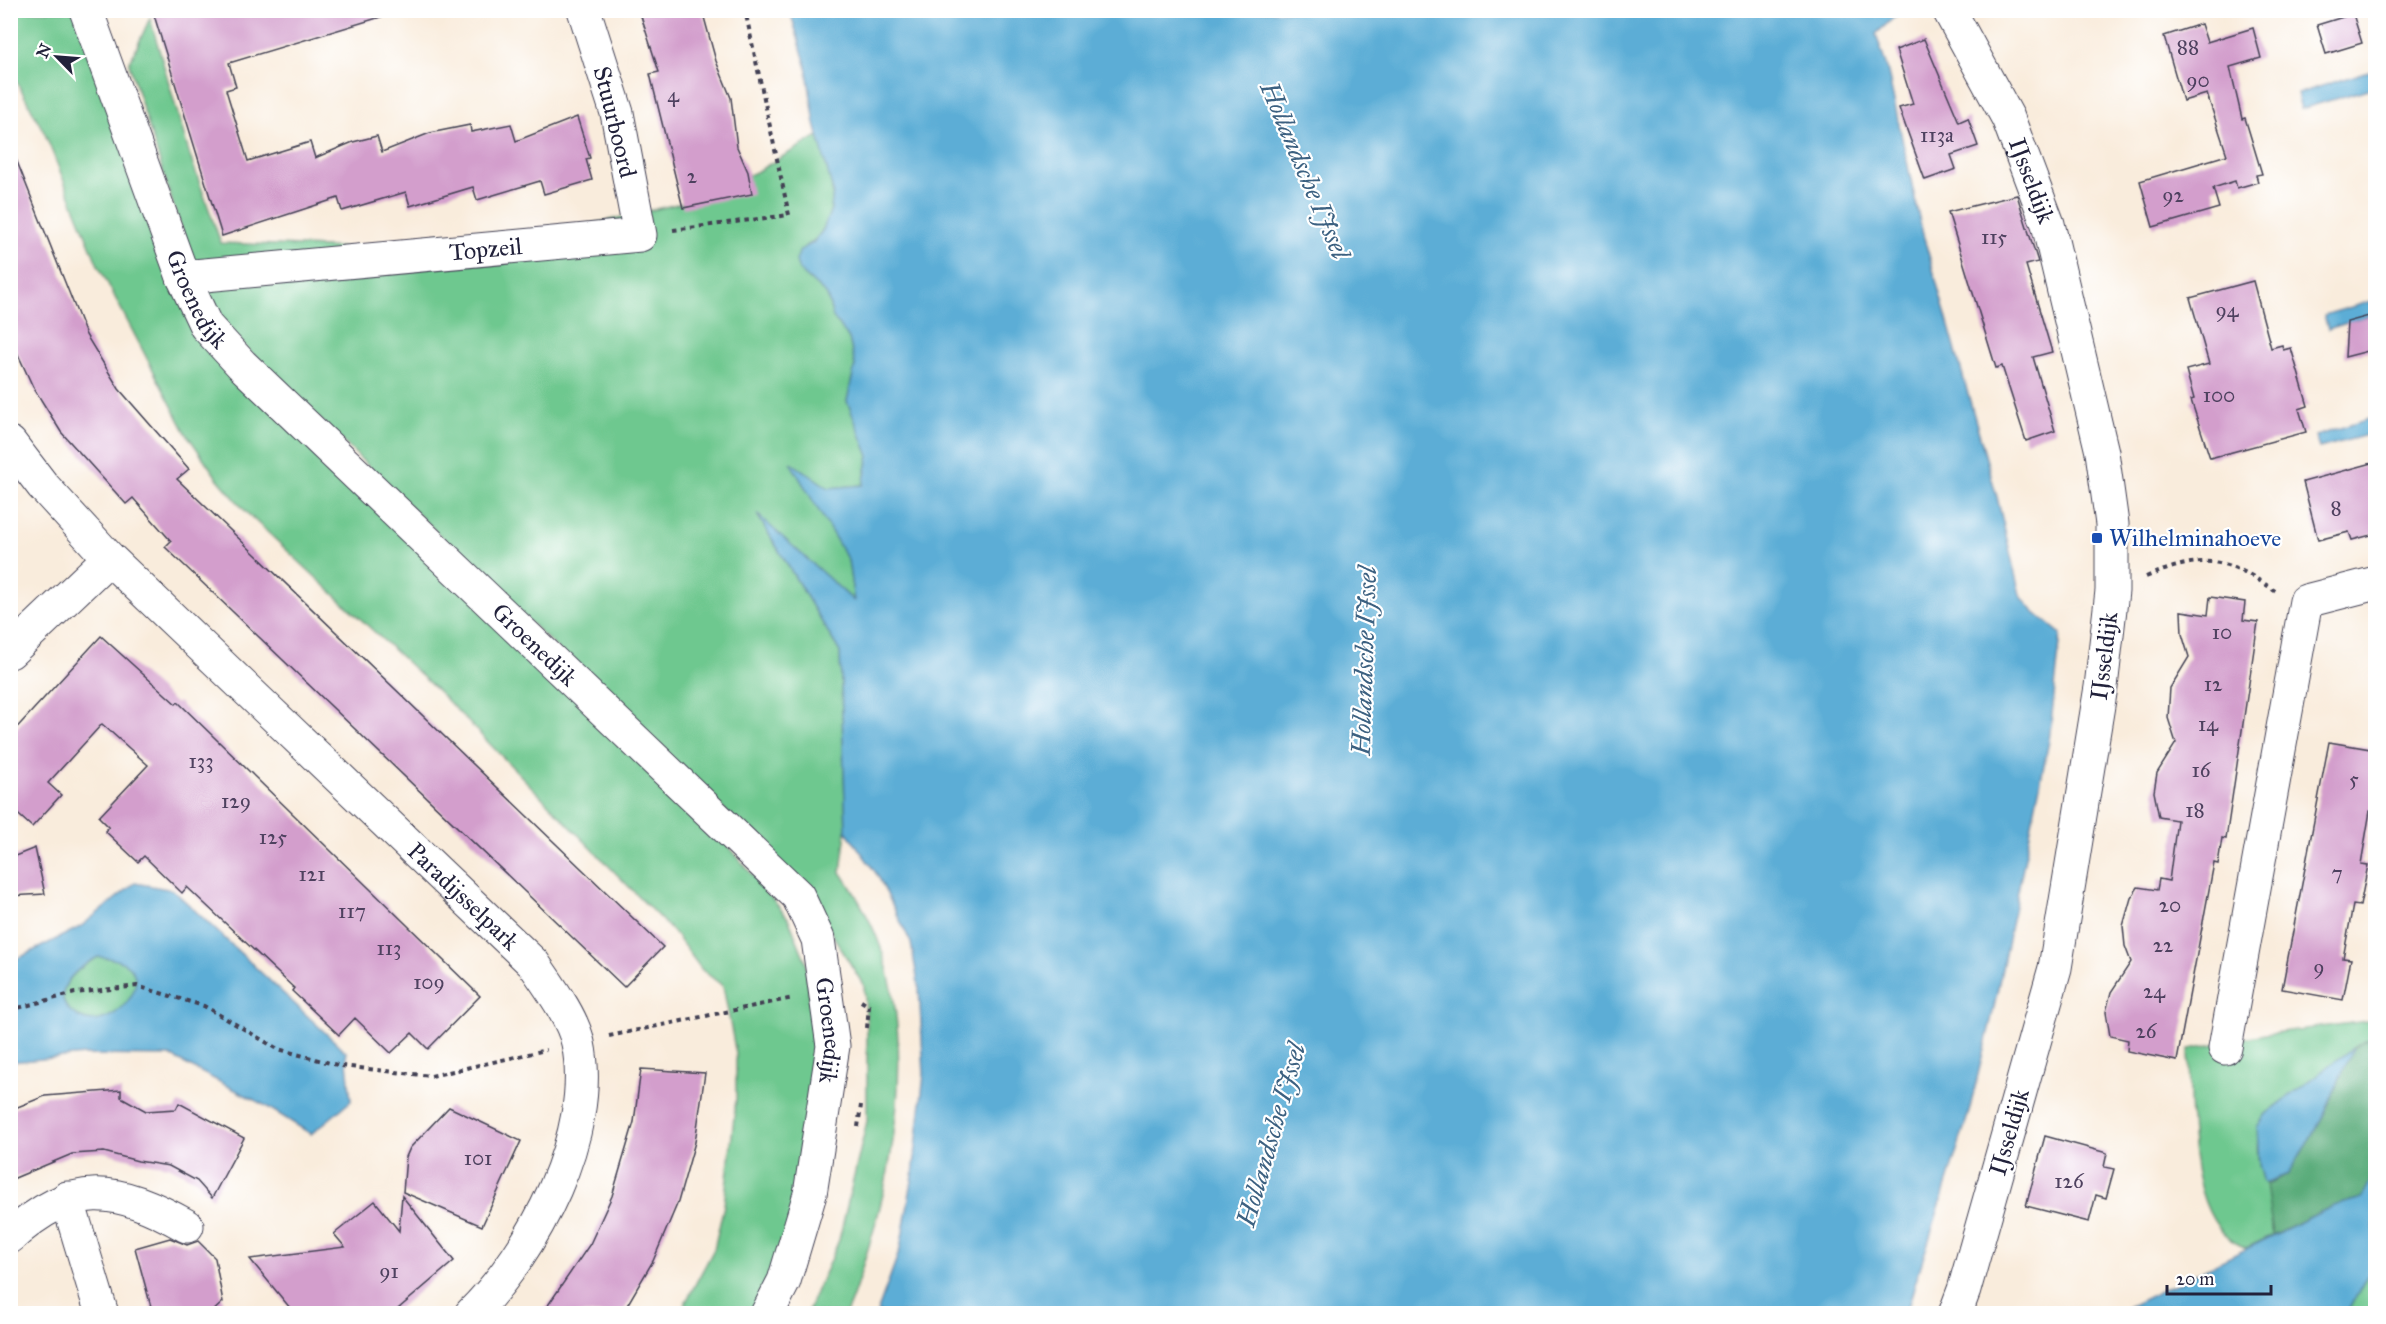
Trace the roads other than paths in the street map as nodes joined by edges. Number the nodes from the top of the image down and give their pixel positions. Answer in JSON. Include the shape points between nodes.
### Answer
{"nodes":[{"id":1,"x":86,"y":10,"type":"edge"},
{"id":2,"x":584,"y":10,"type":"edge"},
{"id":3,"x":1949,"y":10,"type":"edge"},
{"id":4,"x":640,"y":235,"type":"joint"},
{"id":5,"x":183,"y":277,"type":"junction"},
{"id":6,"x":10,"y":443,"type":"edge"},
{"id":7,"x":109,"y":558,"type":"junction"},
{"id":8,"x":2376,"y":584,"type":"edge"},
{"id":9,"x":10,"y":652,"type":"edge"},
{"id":10,"x":2225,"y":1048,"type":"dead end"},
{"id":11,"x":67,"y":1198,"type":"junction"},
{"id":12,"x":187,"y":1226,"type":"dead end"},
{"id":13,"x":10,"y":1237,"type":"edge"},
{"id":14,"x":102,"y":1314,"type":"edge"},
{"id":15,"x":471,"y":1314,"type":"edge"},
{"id":16,"x":766,"y":1314,"type":"edge"},
{"id":17,"x":1955,"y":1314,"type":"edge"}],
"edges":[{"from":1,"to":5,"type":"street","name":"Groenedijk"},
{"from":2,"to":4,"type":"street","name":"Stuurboord","via":[[617,113]]},
{"from":3,"to":17,"type":"street","name":"IJsseldijk","via":[[2008,118],[2048,224],[2102,452],[2112,524],[2112,591],[2102,687],[2055,968]]},
{"from":4,"to":5,"type":"street","name":"Topzeil"},
{"from":5,"to":16,"type":"street","name":"Groenedijk","via":[[206,326],[242,365],[798,896],[818,939],[832,1046],[810,1194],[784,1281]]},
{"from":6,"to":7,"type":"street","name":"Paradijsselpark","via":[[43,486]]},
{"from":7,"to":9,"type":"street"},
{"from":7,"to":15,"type":"street","name":"Paradijsselpark","via":[[534,964],[559,1002],[578,1042],[581,1098],[568,1162],[518,1253],[493,1292]]},
{"from":8,"to":10,"type":"street","via":[[2306,601]]},
{"from":11,"to":12,"type":"street","via":[[110,1195],[152,1206]]},
{"from":11,"to":13,"type":"street","via":[[34,1215]]},
{"from":11,"to":14,"type":"street"}]}
